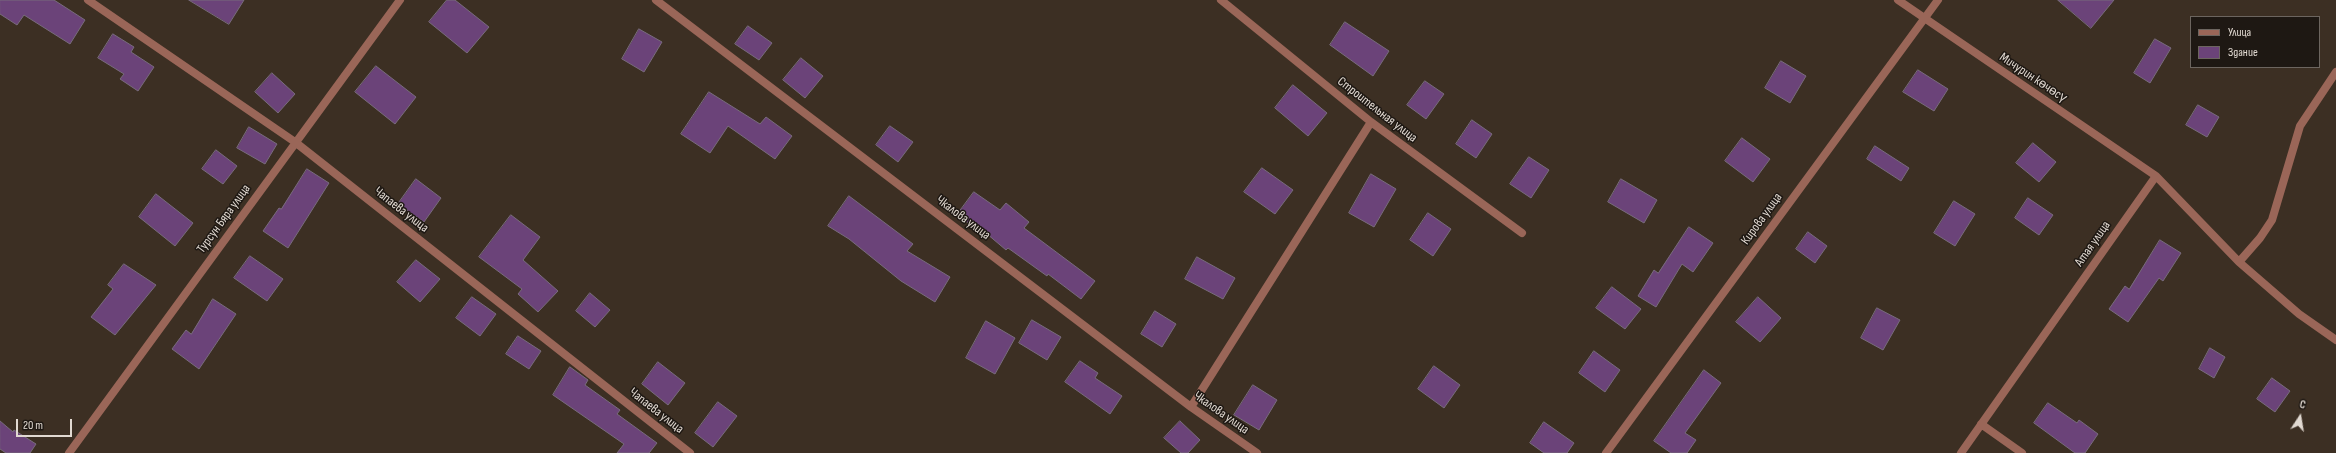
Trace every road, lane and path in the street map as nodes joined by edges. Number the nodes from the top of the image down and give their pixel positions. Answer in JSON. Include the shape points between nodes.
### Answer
{"nodes":[{"id":1,"x":88,"y":0,"type":"edge"},
{"id":2,"x":400,"y":0,"type":"edge"},
{"id":3,"x":656,"y":0,"type":"edge"},
{"id":4,"x":1221,"y":0,"type":"edge"},
{"id":5,"x":1898,"y":0,"type":"edge"},
{"id":6,"x":1938,"y":0,"type":"edge"},
{"id":7,"x":1924,"y":19,"type":"junction"},
{"id":8,"x":2336,"y":72,"type":"edge"},
{"id":9,"x":1370,"y":122,"type":"junction"},
{"id":10,"x":294,"y":142,"type":"junction"},
{"id":11,"x":2156,"y":176,"type":"junction"},
{"id":12,"x":1522,"y":233,"type":"dead end"},
{"id":13,"x":2239,"y":262,"type":"junction"},
{"id":14,"x":2336,"y":340,"type":"edge"},
{"id":15,"x":1191,"y":407,"type":"junction"},
{"id":16,"x":1981,"y":424,"type":"junction"},
{"id":17,"x":69,"y":453,"type":"edge"},
{"id":18,"x":690,"y":453,"type":"edge"},
{"id":19,"x":1257,"y":453,"type":"edge"},
{"id":20,"x":1606,"y":453,"type":"edge"},
{"id":21,"x":1962,"y":453,"type":"edge"},
{"id":22,"x":2022,"y":453,"type":"edge"}],
"edges":[{"from":1,"to":10,"type":"street","name":"Чапаева улица"},
{"from":2,"to":10,"type":"street","name":"Турсун Бяра улица"},
{"from":3,"to":15,"type":"street","name":"Чкалова улица"},
{"from":4,"to":9,"type":"street","name":"Строительная улица"},
{"from":5,"to":7,"type":"street","name":"Мичурин көчөсү"},
{"from":6,"to":7,"type":"street","name":"Кирова улица"},
{"from":7,"to":11,"type":"street","name":"Мичурин көчөсү"},
{"from":7,"to":20,"type":"street","name":"Кирова улица"},
{"from":8,"to":13,"type":"street","via":[[2300,126],[2272,220]]},
{"from":9,"to":12,"type":"street","name":"Строительная улица"},
{"from":9,"to":15,"type":"street"},
{"from":10,"to":17,"type":"street","name":"Турсун Бяра улица"},
{"from":10,"to":18,"type":"street","name":"Чапаева улица"},
{"from":11,"to":13,"type":"street"},
{"from":11,"to":16,"type":"street","name":"Атая улица"},
{"from":13,"to":14,"type":"street","via":[[2299,314]]},
{"from":15,"to":19,"type":"street","name":"Чкалова улица"},
{"from":16,"to":21,"type":"street","name":"Атая улица"},
{"from":16,"to":22,"type":"street"}]}
